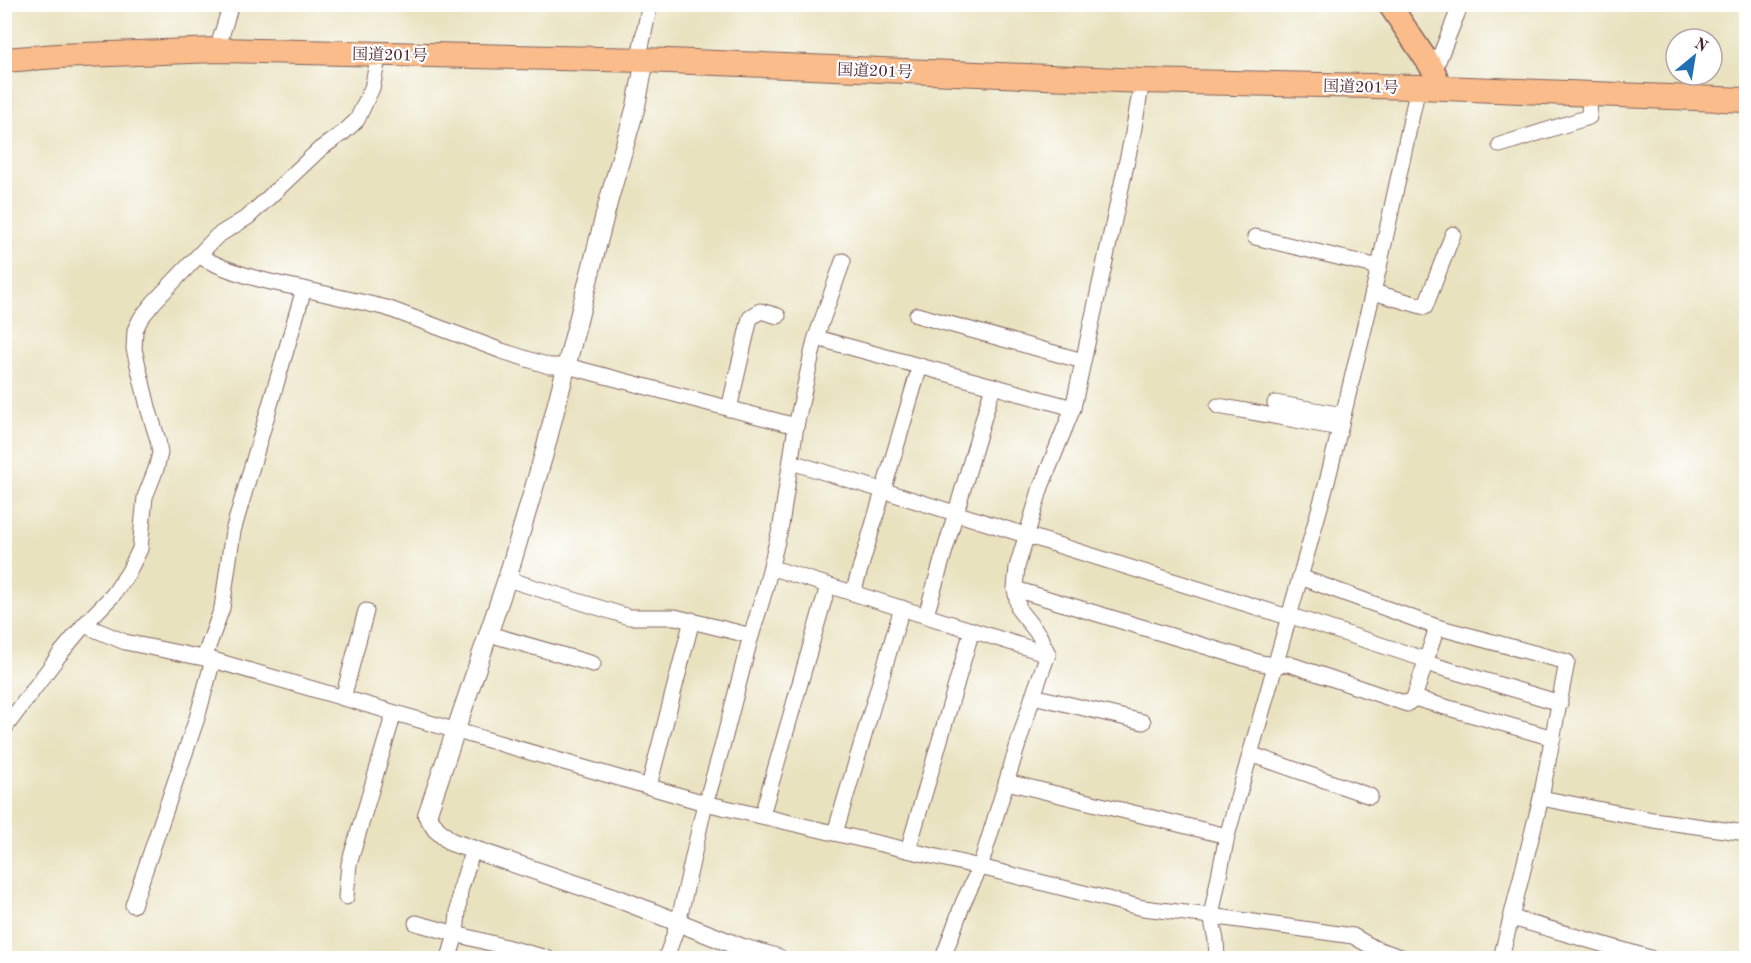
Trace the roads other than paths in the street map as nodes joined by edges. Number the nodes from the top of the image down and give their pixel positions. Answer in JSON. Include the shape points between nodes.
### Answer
{"nodes":[{"id":1,"x":231,"y":4,"type":"edge"},
{"id":2,"x":650,"y":4,"type":"edge"},
{"id":3,"x":1389,"y":4,"type":"edge"},
{"id":4,"x":1461,"y":4,"type":"edge"},
{"id":5,"x":217,"y":50,"type":"junction"},
{"id":6,"x":380,"y":54,"type":"junction"},
{"id":7,"x":4,"y":60,"type":"edge"},
{"id":8,"x":645,"y":60,"type":"junction"},
{"id":9,"x":1142,"y":81,"type":"junction"},
{"id":10,"x":1431,"y":82,"type":"junction"},
{"id":11,"x":1590,"y":94,"type":"junction"},
{"id":12,"x":1746,"y":100,"type":"edge"},
{"id":13,"x":1500,"y":145,"type":"dead end"},
{"id":14,"x":1453,"y":234,"type":"dead end"},
{"id":15,"x":1255,"y":237,"type":"dead end"},
{"id":16,"x":199,"y":256,"type":"junction"},
{"id":17,"x":843,"y":261,"type":"dead end"},
{"id":18,"x":1379,"y":267,"type":"junction"},
{"id":19,"x":304,"y":289,"type":"junction"},
{"id":20,"x":1373,"y":292,"type":"junction"},
{"id":21,"x":917,"y":315,"type":"dead end"},
{"id":22,"x":778,"y":316,"type":"dead end"},
{"id":23,"x":824,"y":340,"type":"dead end"},
{"id":24,"x":1083,"y":360,"type":"junction"},
{"id":25,"x":567,"y":366,"type":"junction"},
{"id":26,"x":920,"y":366,"type":"junction"},
{"id":27,"x":993,"y":386,"type":"junction"},
{"id":28,"x":1275,"y":403,"type":"dead end"},
{"id":29,"x":1218,"y":406,"type":"dead end"},
{"id":30,"x":1073,"y":408,"type":"junction"},
{"id":31,"x":729,"y":409,"type":"junction"},
{"id":32,"x":1342,"y":422,"type":"junction"},
{"id":33,"x":796,"y":426,"type":"junction"},
{"id":34,"x":798,"y":464,"type":"dead end"},
{"id":35,"x":884,"y":490,"type":"junction"},
{"id":36,"x":956,"y":513,"type":"junction"},
{"id":37,"x":1025,"y":536,"type":"junction"},
{"id":38,"x":779,"y":570,"type":"dead end"},
{"id":39,"x":1299,"y":577,"type":"junction"},
{"id":40,"x":507,"y":579,"type":"junction"},
{"id":41,"x":828,"y":586,"type":"junction"},
{"id":42,"x":1015,"y":589,"type":"junction"},
{"id":43,"x":853,"y":592,"type":"junction"},
{"id":44,"x":902,"y":608,"type":"junction"},
{"id":45,"x":366,"y":611,"type":"dead end"},
{"id":46,"x":926,"y":615,"type":"junction"},
{"id":47,"x":1288,"y":616,"type":"junction"},
{"id":48,"x":692,"y":620,"type":"junction"},
{"id":49,"x":84,"y":625,"type":"junction"},
{"id":50,"x":1437,"y":627,"type":"junction"},
{"id":51,"x":972,"y":630,"type":"junction"},
{"id":52,"x":489,"y":634,"type":"junction"},
{"id":53,"x":744,"y":634,"type":"dead end"},
{"id":54,"x":1048,"y":654,"type":"junction"},
{"id":55,"x":208,"y":659,"type":"junction"},
{"id":56,"x":1426,"y":661,"type":"junction"},
{"id":57,"x":592,"y":664,"type":"dead end"},
{"id":58,"x":1274,"y":665,"type":"junction"},
{"id":59,"x":1033,"y":696,"type":"junction"},
{"id":60,"x":343,"y":698,"type":"junction"},
{"id":61,"x":1414,"y":698,"type":"junction"},
{"id":62,"x":1560,"y":703,"type":"junction"},
{"id":63,"x":394,"y":713,"type":"junction"},
{"id":64,"x":1143,"y":722,"type":"dead end"},
{"id":65,"x":4,"y":729,"type":"edge"},
{"id":66,"x":457,"y":730,"type":"junction"},
{"id":67,"x":1553,"y":738,"type":"junction"},
{"id":68,"x":1250,"y":754,"type":"junction"},
{"id":69,"x":1007,"y":782,"type":"junction"},
{"id":70,"x":649,"y":786,"type":"junction"},
{"id":71,"x":1370,"y":796,"type":"dead end"},
{"id":72,"x":707,"y":797,"type":"junction"},
{"id":73,"x":1541,"y":798,"type":"junction"},
{"id":74,"x":762,"y":815,"type":"junction"},
{"id":75,"x":835,"y":833,"type":"junction"},
{"id":76,"x":1746,"y":833,"type":"edge"},
{"id":77,"x":1227,"y":836,"type":"junction"},
{"id":78,"x":473,"y":849,"type":"junction"},
{"id":79,"x":908,"y":850,"type":"junction"},
{"id":80,"x":980,"y":867,"type":"junction"},
{"id":81,"x":346,"y":897,"type":"dead end"},
{"id":82,"x":133,"y":905,"type":"dead end"},
{"id":83,"x":1211,"y":916,"type":"junction"},
{"id":84,"x":1512,"y":918,"type":"junction"},
{"id":85,"x":416,"y":923,"type":"dead end"},
{"id":86,"x":678,"y":924,"type":"junction"},
{"id":87,"x":456,"y":934,"type":"junction"},
{"id":88,"x":449,"y":958,"type":"edge"},
{"id":89,"x":547,"y":958,"type":"edge"},
{"id":90,"x":666,"y":958,"type":"edge"},
{"id":91,"x":778,"y":958,"type":"edge"},
{"id":92,"x":943,"y":958,"type":"edge"},
{"id":93,"x":1217,"y":958,"type":"edge"},
{"id":94,"x":1404,"y":958,"type":"edge"},
{"id":95,"x":1501,"y":958,"type":"edge"},
{"id":96,"x":1650,"y":958,"type":"edge"}],
"edges":[{"from":1,"to":5,"type":"street"},
{"from":2,"to":8,"type":"street","via":[[640,52]]},
{"from":3,"to":10,"type":"main road"},
{"from":4,"to":10,"type":"street"},
{"from":5,"to":6,"type":"highway","name":"国道201号"},
{"from":5,"to":7,"type":"highway","name":"国道201号"},
{"from":6,"to":8,"type":"highway","name":"国道201号"},
{"from":6,"to":16,"type":"street","via":[[372,88],[357,120],[248,217],[217,236]]},
{"from":8,"to":9,"type":"highway","name":"国道201号"},
{"from":8,"to":25,"type":"street"},
{"from":9,"to":10,"type":"highway","name":"国道201号"},
{"from":9,"to":24,"type":"street"},
{"from":10,"to":11,"type":"highway","name":"国道201号"},
{"from":10,"to":18,"type":"street"},
{"from":11,"to":12,"type":"highway","name":"国道201号"},
{"from":11,"to":13,"type":"street","via":[[1589,117]]},
{"from":14,"to":20,"type":"street","via":[[1425,307]]},
{"from":15,"to":18,"type":"street"},
{"from":16,"to":19,"type":"street","via":[[220,268],[261,281]]},
{"from":16,"to":49,"type":"street","via":[[154,302],[135,330],[134,349],[160,453],[145,497],[140,549],[113,595]]},
{"from":17,"to":33,"type":"street","via":[[815,340]]},
{"from":18,"to":20,"type":"street"},
{"from":19,"to":25,"type":"street","via":[[387,308],[502,351],[549,366]]},
{"from":19,"to":55,"type":"street","via":[[233,531],[224,601]]},
{"from":20,"to":32,"type":"street"},
{"from":21,"to":24,"type":"street"},
{"from":22,"to":31,"type":"street","via":[[760,311],[750,318]]},
{"from":23,"to":26,"type":"street"},
{"from":24,"to":30,"type":"street"},
{"from":25,"to":31,"type":"street"},
{"from":25,"to":40,"type":"street"},
{"from":26,"to":27,"type":"street"},
{"from":26,"to":35,"type":"street"},
{"from":27,"to":30,"type":"street"},
{"from":27,"to":36,"type":"street"},
{"from":28,"to":32,"type":"street"},
{"from":29,"to":32,"type":"street"},
{"from":30,"to":37,"type":"street"},
{"from":31,"to":33,"type":"street"},
{"from":32,"to":39,"type":"street"},
{"from":33,"to":72,"type":"street","via":[[781,525]]},
{"from":34,"to":35,"type":"street"},
{"from":35,"to":36,"type":"street"},
{"from":35,"to":43,"type":"street"},
{"from":36,"to":37,"type":"street"},
{"from":36,"to":46,"type":"street"},
{"from":37,"to":42,"type":"street"},
{"from":37,"to":47,"type":"street"},
{"from":38,"to":41,"type":"street"},
{"from":39,"to":47,"type":"street"},
{"from":39,"to":50,"type":"street"},
{"from":40,"to":48,"type":"street","via":[[629,617]]},
{"from":40,"to":52,"type":"street"},
{"from":41,"to":43,"type":"street"},
{"from":41,"to":74,"type":"street"},
{"from":42,"to":54,"type":"street","via":[[1019,610]]},
{"from":42,"to":58,"type":"street"},
{"from":43,"to":44,"type":"street"},
{"from":44,"to":46,"type":"street"},
{"from":44,"to":75,"type":"street"},
{"from":45,"to":60,"type":"street"},
{"from":46,"to":51,"type":"street"},
{"from":47,"to":56,"type":"street"},
{"from":47,"to":58,"type":"street"},
{"from":48,"to":53,"type":"street"},
{"from":48,"to":70,"type":"street"},
{"from":49,"to":55,"type":"street","via":[[125,642]]},
{"from":49,"to":65,"type":"street"},
{"from":50,"to":56,"type":"street"},
{"from":50,"to":62,"type":"street","via":[[1568,662]]},
{"from":51,"to":54,"type":"street"},
{"from":51,"to":79,"type":"street"},
{"from":52,"to":57,"type":"street"},
{"from":52,"to":66,"type":"street"},
{"from":54,"to":59,"type":"street"},
{"from":55,"to":60,"type":"street"},
{"from":55,"to":82,"type":"street","via":[[197,718]]},
{"from":56,"to":61,"type":"street"},
{"from":56,"to":62,"type":"street"},
{"from":58,"to":61,"type":"street","via":[[1289,664],[1407,704]]},
{"from":58,"to":68,"type":"street"},
{"from":59,"to":64,"type":"street"},
{"from":59,"to":69,"type":"street"},
{"from":60,"to":63,"type":"street"},
{"from":61,"to":67,"type":"street"},
{"from":62,"to":67,"type":"street"},
{"from":63,"to":66,"type":"street"},
{"from":63,"to":81,"type":"street","via":[[349,864]]},
{"from":66,"to":70,"type":"street"},
{"from":66,"to":78,"type":"street","via":[[427,815],[451,842]]},
{"from":67,"to":73,"type":"street"},
{"from":68,"to":71,"type":"street"},
{"from":68,"to":77,"type":"street"},
{"from":69,"to":77,"type":"street"},
{"from":69,"to":80,"type":"street"},
{"from":70,"to":72,"type":"street"},
{"from":72,"to":74,"type":"street"},
{"from":72,"to":86,"type":"street"},
{"from":73,"to":76,"type":"street"},
{"from":73,"to":84,"type":"street"},
{"from":74,"to":75,"type":"street"},
{"from":75,"to":79,"type":"street"},
{"from":77,"to":83,"type":"street"},
{"from":78,"to":86,"type":"street","via":[[619,899]]},
{"from":78,"to":87,"type":"street","via":[[460,891]]},
{"from":79,"to":80,"type":"street"},
{"from":80,"to":83,"type":"street","via":[[1143,908]]},
{"from":80,"to":92,"type":"street"},
{"from":83,"to":93,"type":"street"},
{"from":83,"to":94,"type":"street","via":[[1353,936]]},
{"from":84,"to":95,"type":"street"},
{"from":84,"to":96,"type":"street"},
{"from":85,"to":87,"type":"street"},
{"from":86,"to":90,"type":"street"},
{"from":86,"to":91,"type":"street"},
{"from":87,"to":88,"type":"street"},
{"from":87,"to":89,"type":"street"}]}
